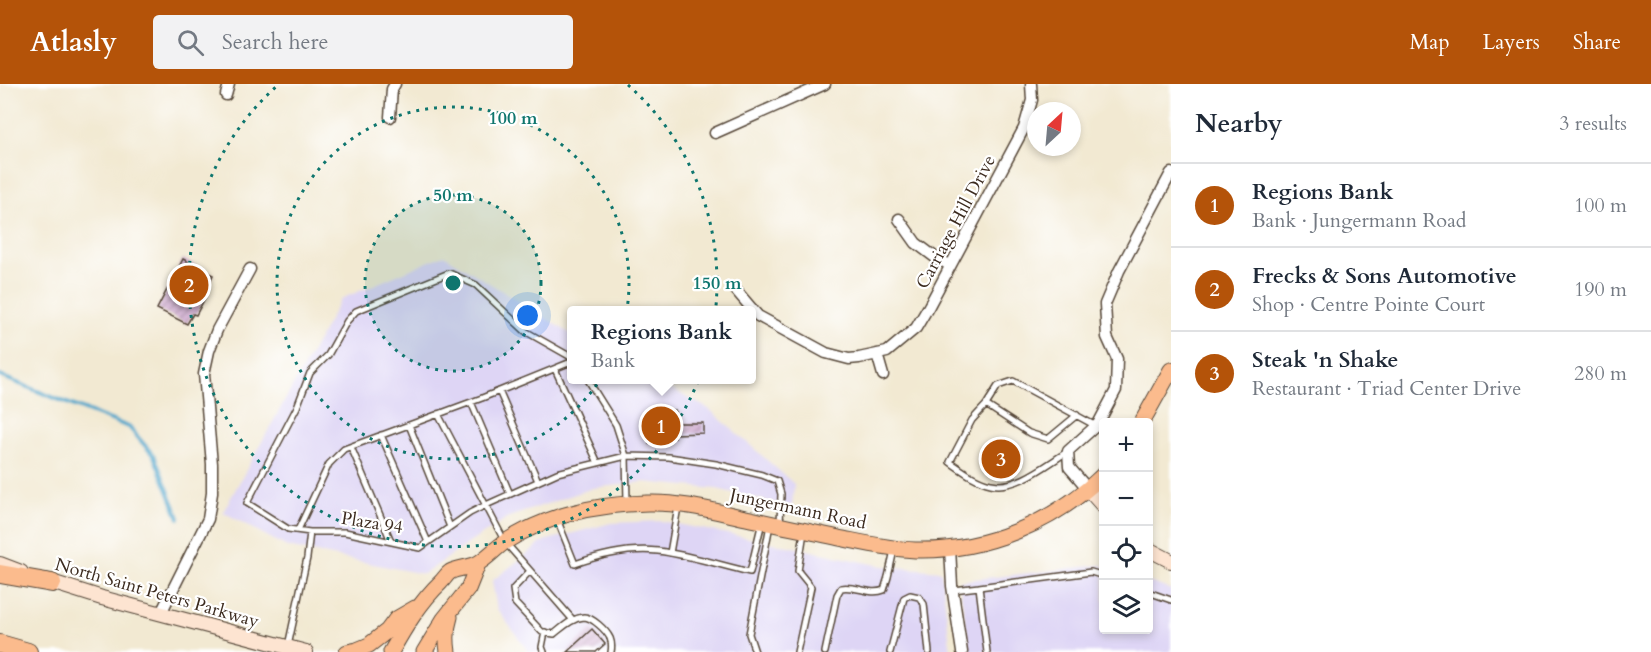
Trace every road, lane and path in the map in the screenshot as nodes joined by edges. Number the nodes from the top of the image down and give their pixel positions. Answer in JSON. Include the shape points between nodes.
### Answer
{"nodes":[{"id":1,"x":394,"y":84,"type":"edge"},
{"id":2,"x":825,"y":84,"type":"edge"},
{"id":3,"x":1031,"y":84,"type":"edge"},
{"id":4,"x":390,"y":117,"type":"dead end"},
{"id":5,"x":715,"y":133,"type":"dead end"},
{"id":6,"x":1171,"y":173,"type":"edge"},
{"id":7,"x":898,"y":219,"type":"dead end"},
{"id":8,"x":950,"y":266,"type":"junction"},
{"id":9,"x":250,"y":269,"type":"dead end"},
{"id":10,"x":735,"y":289,"type":"dead end"},
{"id":11,"x":749,"y":306,"type":"edge"},
{"id":12,"x":756,"y":314,"type":"edge"},
{"id":13,"x":877,"y":354,"type":"junction"},
{"id":14,"x":567,"y":355,"type":"edge"},
{"id":15,"x":567,"y":364,"type":"edge"},
{"id":16,"x":555,"y":369,"type":"junction"},
{"id":17,"x":1171,"y":370,"type":"edge"},
{"id":18,"x":883,"y":375,"type":"dead end"},
{"id":19,"x":590,"y":384,"type":"edge"},
{"id":20,"x":499,"y":391,"type":"junction"},
{"id":21,"x":471,"y":402,"type":"junction"},
{"id":22,"x":986,"y":405,"type":"junction"},
{"id":23,"x":438,"y":414,"type":"junction"},
{"id":24,"x":1077,"y":415,"type":"junction"},
{"id":25,"x":1145,"y":418,"type":"edge"},
{"id":26,"x":409,"y":425,"type":"junction"},
{"id":27,"x":1096,"y":426,"type":"junction"},
{"id":28,"x":381,"y":435,"type":"junction"},
{"id":29,"x":351,"y":447,"type":"junction"},
{"id":30,"x":1068,"y":451,"type":"junction"},
{"id":31,"x":626,"y":456,"type":"junction"},
{"id":32,"x":598,"y":463,"type":"junction"},
{"id":33,"x":1099,"y":479,"type":"edge"},
{"id":34,"x":538,"y":481,"type":"junction"},
{"id":35,"x":1088,"y":489,"type":"junction"},
{"id":36,"x":510,"y":494,"type":"junction"},
{"id":37,"x":1099,"y":501,"type":"edge"},
{"id":38,"x":627,"y":504,"type":"junction"},
{"id":39,"x":486,"y":505,"type":"junction"},
{"id":40,"x":678,"y":505,"type":"junction"},
{"id":41,"x":556,"y":518,"type":"junction"},
{"id":42,"x":771,"y":524,"type":"junction"},
{"id":43,"x":450,"y":527,"type":"junction"},
{"id":44,"x":298,"y":530,"type":"junction"},
{"id":45,"x":804,"y":531,"type":"junction"},
{"id":46,"x":310,"y":532,"type":"junction"},
{"id":47,"x":391,"y":541,"type":"junction"},
{"id":48,"x":428,"y":542,"type":"junction"},
{"id":49,"x":505,"y":542,"type":"junction"},
{"id":50,"x":894,"y":548,"type":"junction"},
{"id":51,"x":950,"y":548,"type":"junction"},
{"id":52,"x":1153,"y":551,"type":"edge"},
{"id":53,"x":670,"y":553,"type":"junction"},
{"id":54,"x":1171,"y":561,"type":"edge"},
{"id":55,"x":0,"y":564,"type":"edge"},
{"id":56,"x":478,"y":564,"type":"junction"},
{"id":57,"x":530,"y":571,"type":"junction"},
{"id":58,"x":0,"y":574,"type":"edge"},
{"id":59,"x":1099,"y":574,"type":"edge"},
{"id":60,"x":52,"y":583,"type":"junction"},
{"id":61,"x":980,"y":587,"type":"junction"},
{"id":62,"x":953,"y":591,"type":"junction"},
{"id":63,"x":1153,"y":593,"type":"edge"},
{"id":64,"x":1171,"y":600,"type":"edge"},
{"id":65,"x":421,"y":605,"type":"junction"},
{"id":66,"x":453,"y":607,"type":"junction"},
{"id":67,"x":161,"y":613,"type":"junction"},
{"id":68,"x":573,"y":620,"type":"junction"},
{"id":69,"x":545,"y":632,"type":"junction"},
{"id":70,"x":0,"y":644,"type":"edge"},
{"id":71,"x":288,"y":648,"type":"junction"},
{"id":72,"x":610,"y":651,"type":"edge"},
{"id":73,"x":28,"y":652,"type":"edge"},
{"id":74,"x":306,"y":652,"type":"edge"},
{"id":75,"x":347,"y":652,"type":"edge"},
{"id":76,"x":392,"y":652,"type":"edge"},
{"id":77,"x":424,"y":652,"type":"edge"},
{"id":78,"x":448,"y":652,"type":"edge"},
{"id":79,"x":544,"y":652,"type":"edge"},
{"id":80,"x":755,"y":652,"type":"edge"},
{"id":81,"x":797,"y":652,"type":"edge"},
{"id":82,"x":825,"y":652,"type":"edge"},
{"id":83,"x":890,"y":652,"type":"edge"},
{"id":84,"x":929,"y":652,"type":"edge"},
{"id":85,"x":962,"y":652,"type":"edge"},
{"id":86,"x":987,"y":652,"type":"edge"}],
"edges":[{"from":1,"to":4,"type":"street"},
{"from":2,"to":5,"type":"street"},
{"from":3,"to":8,"type":"street","name":"Carriage Hill Drive","via":[[1032,100],[1024,128]]},
{"from":6,"to":27,"type":"street","via":[[1105,304],[1107,337],[1117,359],[1116,390]]},
{"from":7,"to":8,"type":"street","via":[[916,243]]},
{"from":8,"to":13,"type":"street","name":"Carriage Hill Drive","via":[[916,328],[887,352]]},
{"from":9,"to":67,"type":"street","via":[[217,330],[204,374],[212,474],[208,519]]},
{"from":10,"to":11,"type":"street","name":"Carriage Hill Drive"},
{"from":12,"to":13,"type":"street","name":"Carriage Hill Drive","via":[[826,353],[849,359]]},
{"from":13,"to":18,"type":"street"},
{"from":14,"to":44,"type":"lane","name":"Plaza 94","via":[[525,331],[476,285],[449,273],[356,310],[328,355],[310,373],[297,407],[247,503],[288,529]]},
{"from":15,"to":16,"type":"lane"},
{"from":16,"to":20,"type":"lane"},
{"from":16,"to":32,"type":"lane"},
{"from":17,"to":25,"type":"main road"},
{"from":19,"to":31,"type":"lane","via":[[616,425]]},
{"from":20,"to":21,"type":"lane"},
{"from":20,"to":34,"type":"lane"},
{"from":21,"to":23,"type":"lane"},
{"from":21,"to":36,"type":"lane"},
{"from":22,"to":24,"type":"lane","via":[[1029,433],[1048,439]]},
{"from":22,"to":24,"type":"lane","via":[[998,386],[1013,381]]},
{"from":22,"to":30,"type":"lane","via":[[972,420],[950,462],[971,476],[992,485],[1015,483]]},
{"from":23,"to":26,"type":"lane"},
{"from":23,"to":39,"type":"lane"},
{"from":24,"to":27,"type":"lane"},
{"from":26,"to":28,"type":"lane"},
{"from":26,"to":43,"type":"lane"},
{"from":27,"to":30,"type":"street"},
{"from":28,"to":29,"type":"lane"},
{"from":28,"to":48,"type":"lane"},
{"from":29,"to":44,"type":"lane","via":[[329,464]]},
{"from":29,"to":47,"type":"lane"},
{"from":30,"to":35,"type":"street","via":[[1069,467]]},
{"from":31,"to":32,"type":"lane"},
{"from":31,"to":38,"type":"lane"},
{"from":31,"to":42,"type":"lane","via":[[716,464],[777,481],[781,494]]},
{"from":32,"to":34,"type":"lane"},
{"from":33,"to":35,"type":"main road","name":"Jungermann Road"},
{"from":34,"to":36,"type":"lane"},
{"from":35,"to":37,"type":"main road"},
{"from":35,"to":51,"type":"main road","name":"Jungermann Road","via":[[1013,533]]},
{"from":36,"to":39,"type":"lane"},
{"from":38,"to":40,"type":"main road","name":"Jungermann Road"},
{"from":38,"to":41,"type":"main road","name":"Jungermann Road"},
{"from":39,"to":43,"type":"lane"},
{"from":39,"to":49,"type":"lane"},
{"from":40,"to":42,"type":"main road","name":"Jungermann Road"},
{"from":40,"to":53,"type":"lane"},
{"from":41,"to":49,"type":"main road","name":"Jungermann Road"},
{"from":41,"to":53,"type":"lane","via":[[575,564],[621,553]]},
{"from":42,"to":45,"type":"main road","name":"Jungermann Road"},
{"from":42,"to":53,"type":"lane","via":[[750,572]]},
{"from":42,"to":80,"type":"lane","via":[[749,634]]},
{"from":43,"to":48,"type":"lane"},
{"from":44,"to":46,"type":"lane","name":"Plaza 94"},
{"from":45,"to":50,"type":"main road","name":"Jungermann Road"},
{"from":45,"to":81,"type":"lane","via":[[798,571],[811,587]]},
{"from":46,"to":47,"type":"lane","name":"Plaza 94","via":[[345,532]]},
{"from":46,"to":71,"type":"lane"},
{"from":47,"to":48,"type":"lane","name":"Plaza 94","via":[[420,548]]},
{"from":49,"to":56,"type":"main road","name":"Jungermann Road"},
{"from":49,"to":57,"type":"lane"},
{"from":50,"to":51,"type":"main road","name":"Jungermann Road"},
{"from":50,"to":82,"type":"lane","via":[[884,590],[877,593],[841,588]]},
{"from":51,"to":62,"type":"street"},
{"from":52,"to":54,"type":"main road"},
{"from":55,"to":60,"type":"main road","name":"North Saint Peters Parkway"},
{"from":56,"to":65,"type":"main road","name":"Jungermann Road","via":[[450,572]]},
{"from":56,"to":66,"type":"main road","name":"Jungermann Road","via":[[468,589]]},
{"from":57,"to":68,"type":"lane"},
{"from":57,"to":69,"type":"lane","via":[[513,589],[516,603]]},
{"from":58,"to":60,"type":"highway"},
{"from":59,"to":61,"type":"lane","via":[[1091,572]]},
{"from":60,"to":67,"type":"main road","name":"North Saint Peters Parkway"},
{"from":61,"to":62,"type":"lane"},
{"from":61,"to":86,"type":"lane"},
{"from":62,"to":85,"type":"street"},
{"from":63,"to":64,"type":"lane"},
{"from":65,"to":75,"type":"main road","via":[[396,619],[369,645]]},
{"from":65,"to":76,"type":"main road","name":"Jungermann Road"},
{"from":66,"to":77,"type":"main road","name":"Jungermann Road"},
{"from":66,"to":78,"type":"main road","via":[[446,627]]},
{"from":67,"to":71,"type":"main road","name":"North Saint Peters Parkway"},
{"from":68,"to":69,"type":"lane","via":[[554,634]]},
{"from":68,"to":72,"type":"lane","via":[[593,620],[609,635]]},
{"from":69,"to":79,"type":"lane"},
{"from":70,"to":73,"type":"highway"},
{"from":71,"to":74,"type":"main road","name":"North Saint Peters Parkway"},
{"from":83,"to":84,"type":"lane","via":[[904,598],[910,595],[919,597],[924,604]]}]}
